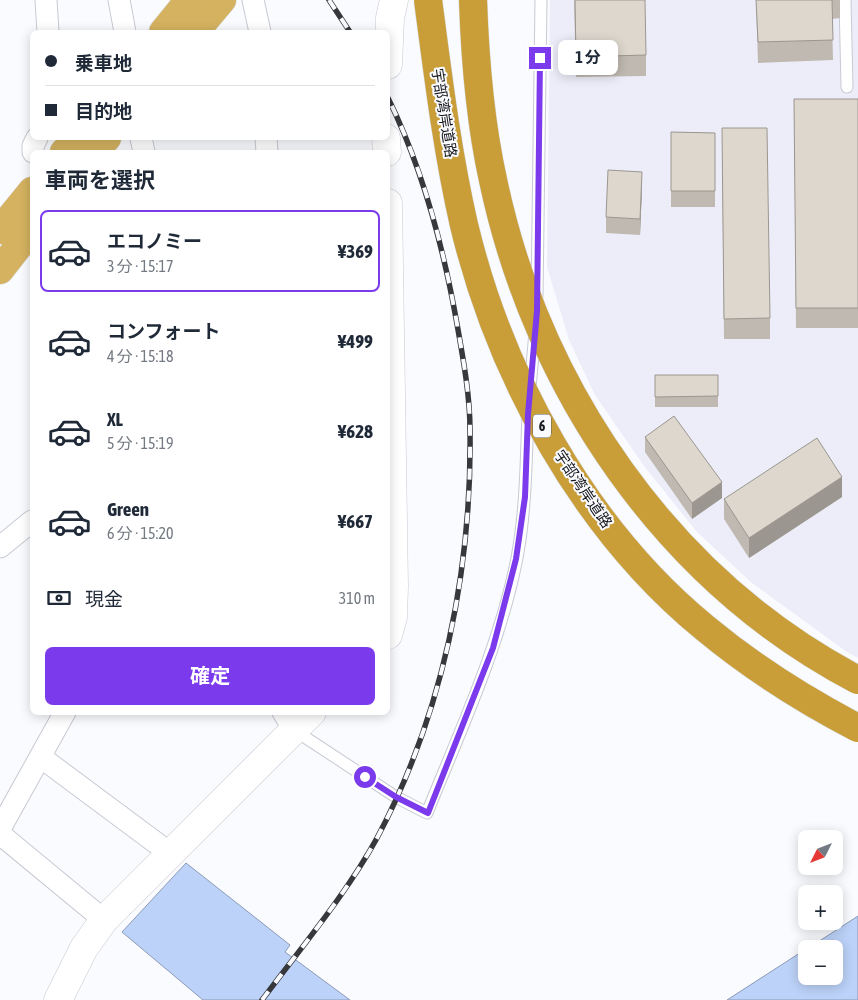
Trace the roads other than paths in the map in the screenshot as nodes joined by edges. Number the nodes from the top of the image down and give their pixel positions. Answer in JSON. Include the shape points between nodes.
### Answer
{"nodes":[{"id":1,"x":46,"y":0,"type":"edge"},
{"id":2,"x":119,"y":0,"type":"edge"},
{"id":3,"x":190,"y":0,"type":"edge"},
{"id":4,"x":222,"y":0,"type":"edge"},
{"id":5,"x":253,"y":0,"type":"edge"},
{"id":6,"x":394,"y":0,"type":"edge"},
{"id":7,"x":428,"y":0,"type":"edge"},
{"id":8,"x":473,"y":0,"type":"edge"},
{"id":9,"x":541,"y":0,"type":"edge"},
{"id":10,"x":845,"y":0,"type":"edge"},
{"id":11,"x":48,"y":30,"type":"edge"},
{"id":12,"x":124,"y":30,"type":"edge"},
{"id":13,"x":165,"y":30,"type":"edge"},
{"id":14,"x":196,"y":30,"type":"edge"},
{"id":15,"x":260,"y":30,"type":"edge"},
{"id":16,"x":389,"y":30,"type":"edge"},
{"id":17,"x":847,"y":87,"type":"dead end"},
{"id":18,"x":74,"y":140,"type":"edge"},
{"id":19,"x":104,"y":140,"type":"edge"},
{"id":20,"x":66,"y":150,"type":"edge"},
{"id":21,"x":96,"y":150,"type":"edge"},
{"id":22,"x":30,"y":193,"type":"edge"},
{"id":23,"x":0,"y":230,"type":"edge"},
{"id":24,"x":30,"y":232,"type":"edge"},
{"id":25,"x":0,"y":270,"type":"edge"},
{"id":26,"x":390,"y":331,"type":"edge"},
{"id":27,"x":30,"y":523,"type":"edge"},
{"id":28,"x":0,"y":547,"type":"edge"},
{"id":29,"x":390,"y":628,"type":"edge"},
{"id":30,"x":858,"y":680,"type":"edge"},
{"id":31,"x":64,"y":715,"type":"edge"},
{"id":32,"x":296,"y":718,"type":"edge"},
{"id":33,"x":858,"y":728,"type":"edge"},
{"id":34,"x":42,"y":758,"type":"junction"},
{"id":35,"x":0,"y":829,"type":"edge"},
{"id":36,"x":0,"y":834,"type":"edge"},
{"id":37,"x":171,"y":854,"type":"junction"},
{"id":38,"x":104,"y":920,"type":"junction"},
{"id":39,"x":58,"y":1000,"type":"edge"}],
"edges":[{"from":1,"to":11,"type":"street"},
{"from":2,"to":12,"type":"street"},
{"from":3,"to":13,"type":"highway"},
{"from":4,"to":14,"type":"highway"},
{"from":5,"to":15,"type":"street"},
{"from":6,"to":16,"type":"street"},
{"from":7,"to":33,"type":"highway","name":"宇部湾岸道路","number":"6","bridge":true,"via":[[447,138],[475,266],[500,340],[550,440],[609,528],[673,599],[768,676]]},
{"from":8,"to":30,"type":"highway","bridge":true,"via":[[479,89],[495,190],[526,290],[572,394],[625,478],[691,557],[779,631]]},
{"from":9,"to":32,"type":"lane","via":[[537,311],[525,497],[516,559],[493,648],[428,813],[396,797]]},
{"from":10,"to":17,"type":"lane"},
{"from":18,"to":20,"type":"highway"},
{"from":19,"to":21,"type":"highway"},
{"from":22,"to":23,"type":"highway"},
{"from":24,"to":25,"type":"highway"},
{"from":26,"to":29,"type":"street","via":[[394,586]]},
{"from":27,"to":28,"type":"street"},
{"from":31,"to":34,"type":"street"},
{"from":32,"to":37,"type":"street"},
{"from":34,"to":35,"type":"street"},
{"from":34,"to":37,"type":"street"},
{"from":36,"to":38,"type":"street"},
{"from":37,"to":38,"type":"street"},
{"from":38,"to":39,"type":"street","via":[[84,948]]}]}
